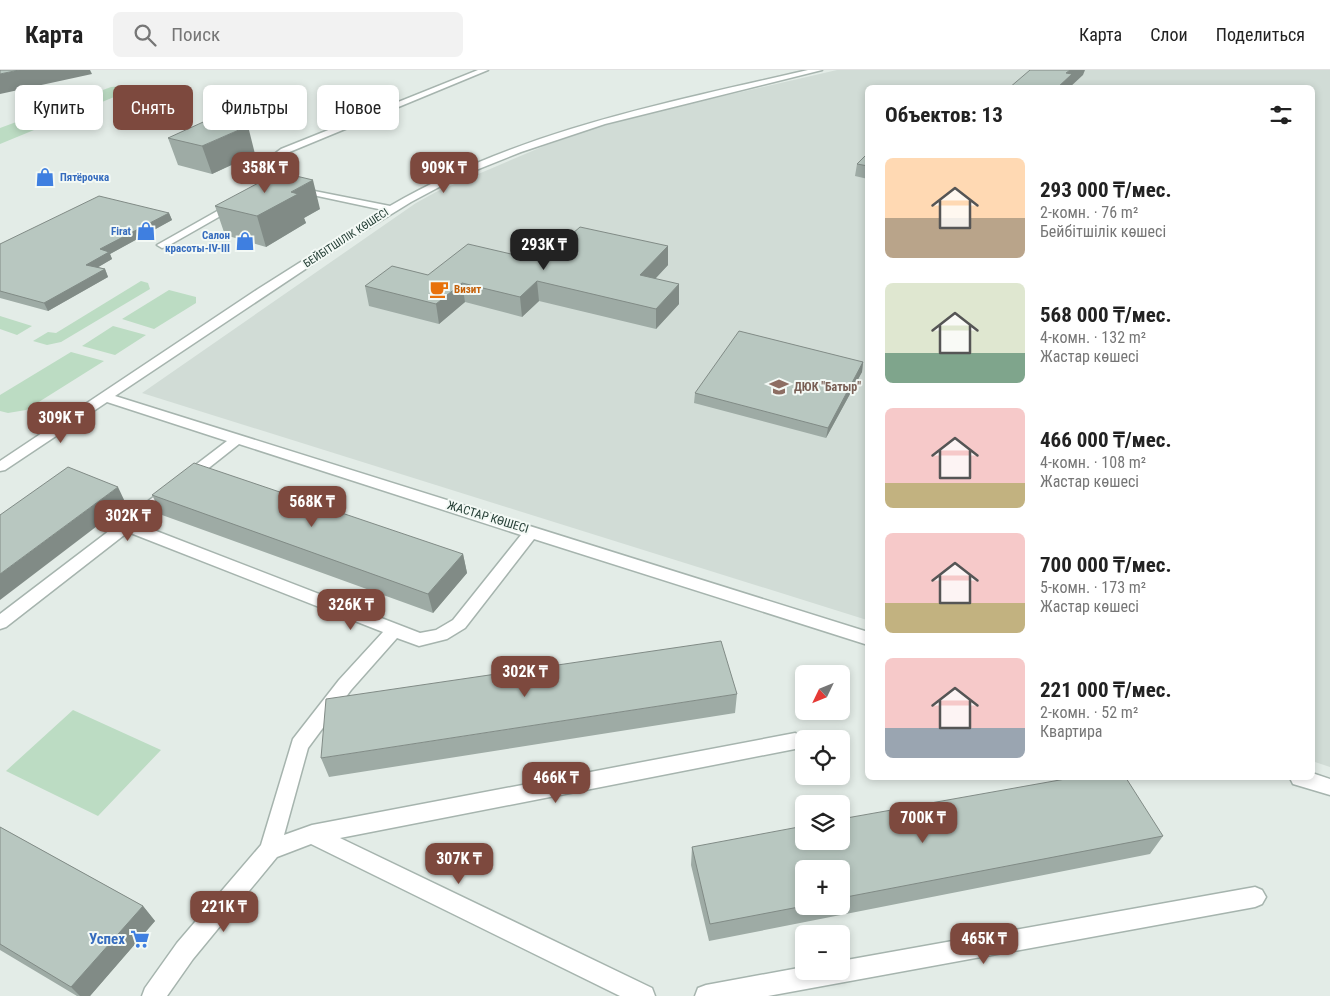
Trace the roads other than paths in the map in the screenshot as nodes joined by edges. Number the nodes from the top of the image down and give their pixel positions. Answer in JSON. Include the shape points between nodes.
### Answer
{"nodes":[{"id":1,"x":484,"y":70,"type":"edge"},
{"id":2,"x":818,"y":70,"type":"edge"},
{"id":3,"x":280,"y":186,"type":"junction"},
{"id":4,"x":390,"y":209,"type":"junction"},
{"id":5,"x":162,"y":244,"type":"dead end"},
{"id":6,"x":107,"y":398,"type":"junction"},
{"id":7,"x":238,"y":440,"type":"junction"},
{"id":8,"x":0,"y":467,"type":"edge"},
{"id":9,"x":125,"y":525,"type":"junction"},
{"id":10,"x":532,"y":531,"type":"junction"},
{"id":11,"x":0,"y":623,"type":"edge"},
{"id":12,"x":394,"y":630,"type":"junction"},
{"id":13,"x":865,"y":638,"type":"edge"},
{"id":14,"x":794,"y":741,"type":"dead end"},
{"id":15,"x":1307,"y":780,"type":"edge"},
{"id":16,"x":1330,"y":787,"type":"edge"},
{"id":17,"x":312,"y":834,"type":"junction"},
{"id":18,"x":270,"y":850,"type":"junction"},
{"id":19,"x":1255,"y":897,"type":"dead end"},
{"id":20,"x":153,"y":996,"type":"edge"},
{"id":21,"x":644,"y":996,"type":"edge"},
{"id":22,"x":706,"y":996,"type":"edge"}],
"edges":[{"from":1,"to":3,"type":"street","via":[[284,151],[268,163],[263,175]]},
{"from":2,"to":4,"type":"street","name":"БЕЙБІТШІЛІК КӨШЕСІ","via":[[584,126],[476,166]]},
{"from":3,"to":4,"type":"street"},
{"from":3,"to":5,"type":"street","via":[[250,195]]},
{"from":4,"to":6,"type":"street","name":"БЕЙБІТШІЛІК КӨШЕСІ"},
{"from":6,"to":7,"type":"street","name":"ЖАСТАР КӨШЕСІ"},
{"from":6,"to":8,"type":"street","name":"БЕЙБІТШІЛІК КӨШЕСІ"},
{"from":7,"to":9,"type":"street"},
{"from":7,"to":10,"type":"street","name":"ЖАСТАР КӨШЕСІ"},
{"from":9,"to":11,"type":"street"},
{"from":9,"to":12,"type":"street"},
{"from":10,"to":12,"type":"street","via":[[459,624],[441,635],[419,640]]},
{"from":10,"to":13,"type":"street","name":"ЖАСТАР КӨШЕСІ"},
{"from":12,"to":18,"type":"street","via":[[300,744]]},
{"from":14,"to":17,"type":"street"},
{"from":15,"to":16,"type":"street"},
{"from":17,"to":18,"type":"street"},
{"from":17,"to":21,"type":"street"},
{"from":18,"to":20,"type":"street","via":[[185,951]]},
{"from":19,"to":22,"type":"street"}]}
